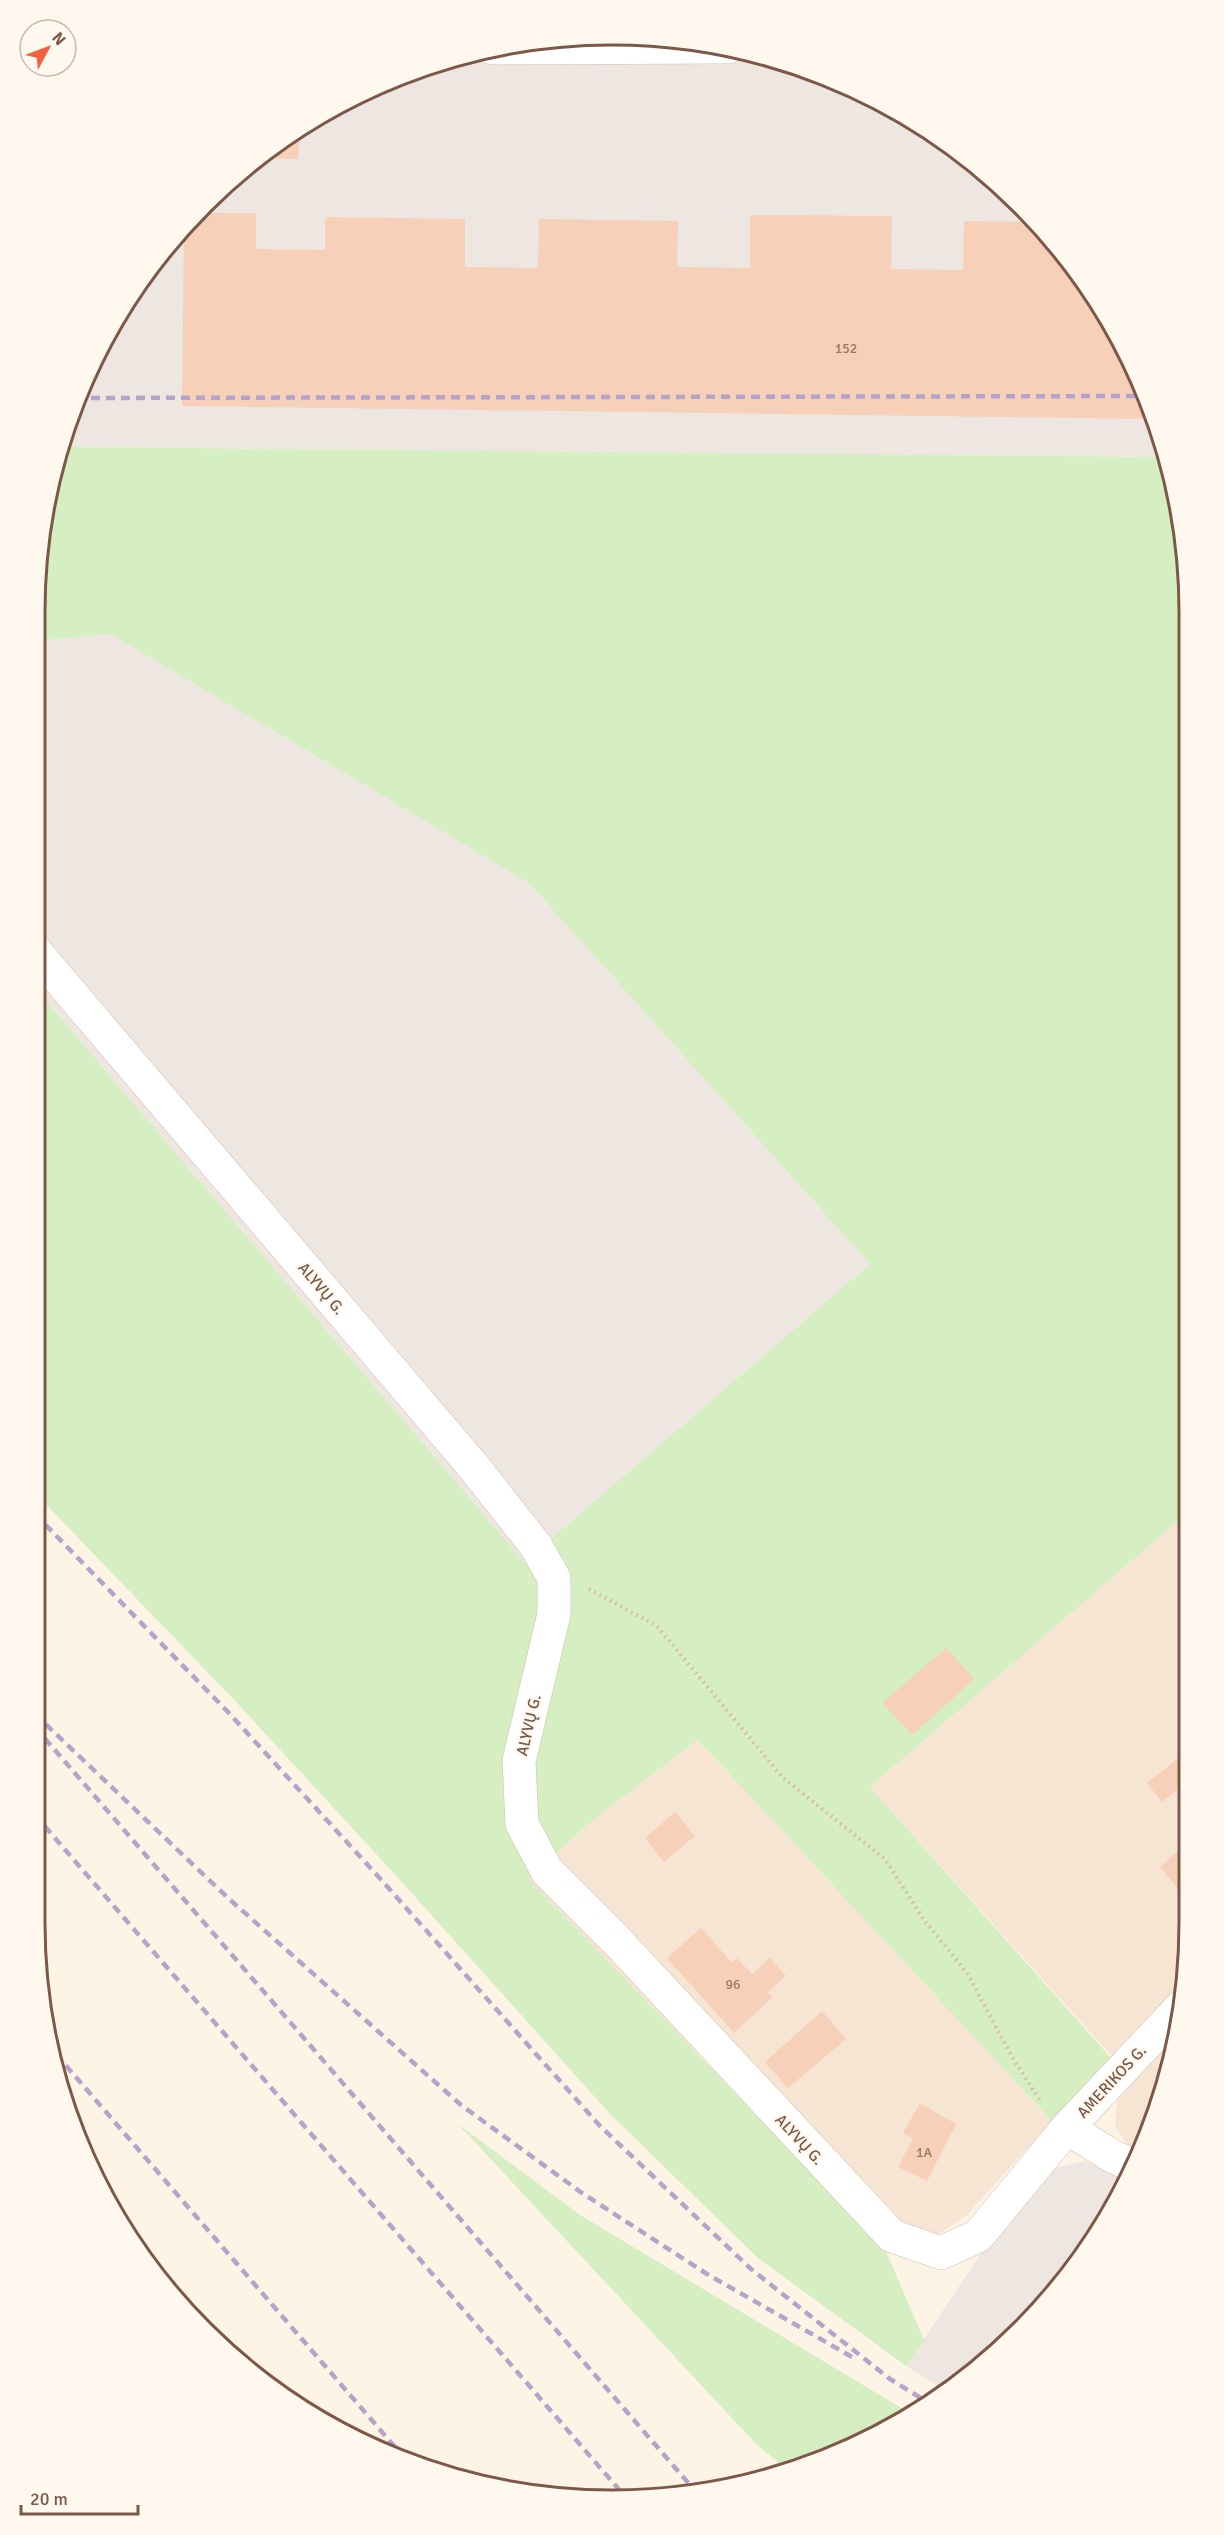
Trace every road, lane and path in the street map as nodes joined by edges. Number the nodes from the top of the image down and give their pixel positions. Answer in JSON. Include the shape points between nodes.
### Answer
{"nodes":[{"id":1,"x":661,"y":47,"type":"edge"},
{"id":2,"x":559,"y":48,"type":"edge"},
{"id":3,"x":45,"y":964,"type":"edge"},
{"id":4,"x":554,"y":1578,"type":"junction"},
{"id":5,"x":1171,"y":2018,"type":"edge"},
{"id":6,"x":1067,"y":2128,"type":"junction"},
{"id":7,"x":1126,"y":2162,"type":"edge"}],
"edges":[{"from":1,"to":2,"type":"street"},
{"from":3,"to":4,"type":"street","name":"ALYVŲ G.","via":[[473,1466],[536,1546]]},
{"from":4,"to":6,"type":"path","via":[[593,1591],[657,1626],[782,1777],[885,1859],[924,1920],[967,1972],[1012,2057],[1044,2106]]},
{"from":4,"to":6,"type":"street","name":"ALYVŲ G.","via":[[554,1614],[519,1761],[522,1824],[547,1871],[892,2236],[941,2253],[978,2236]]},
{"from":5,"to":6,"type":"street","name":"AMERIKOS G."},
{"from":6,"to":7,"type":"street"}]}
